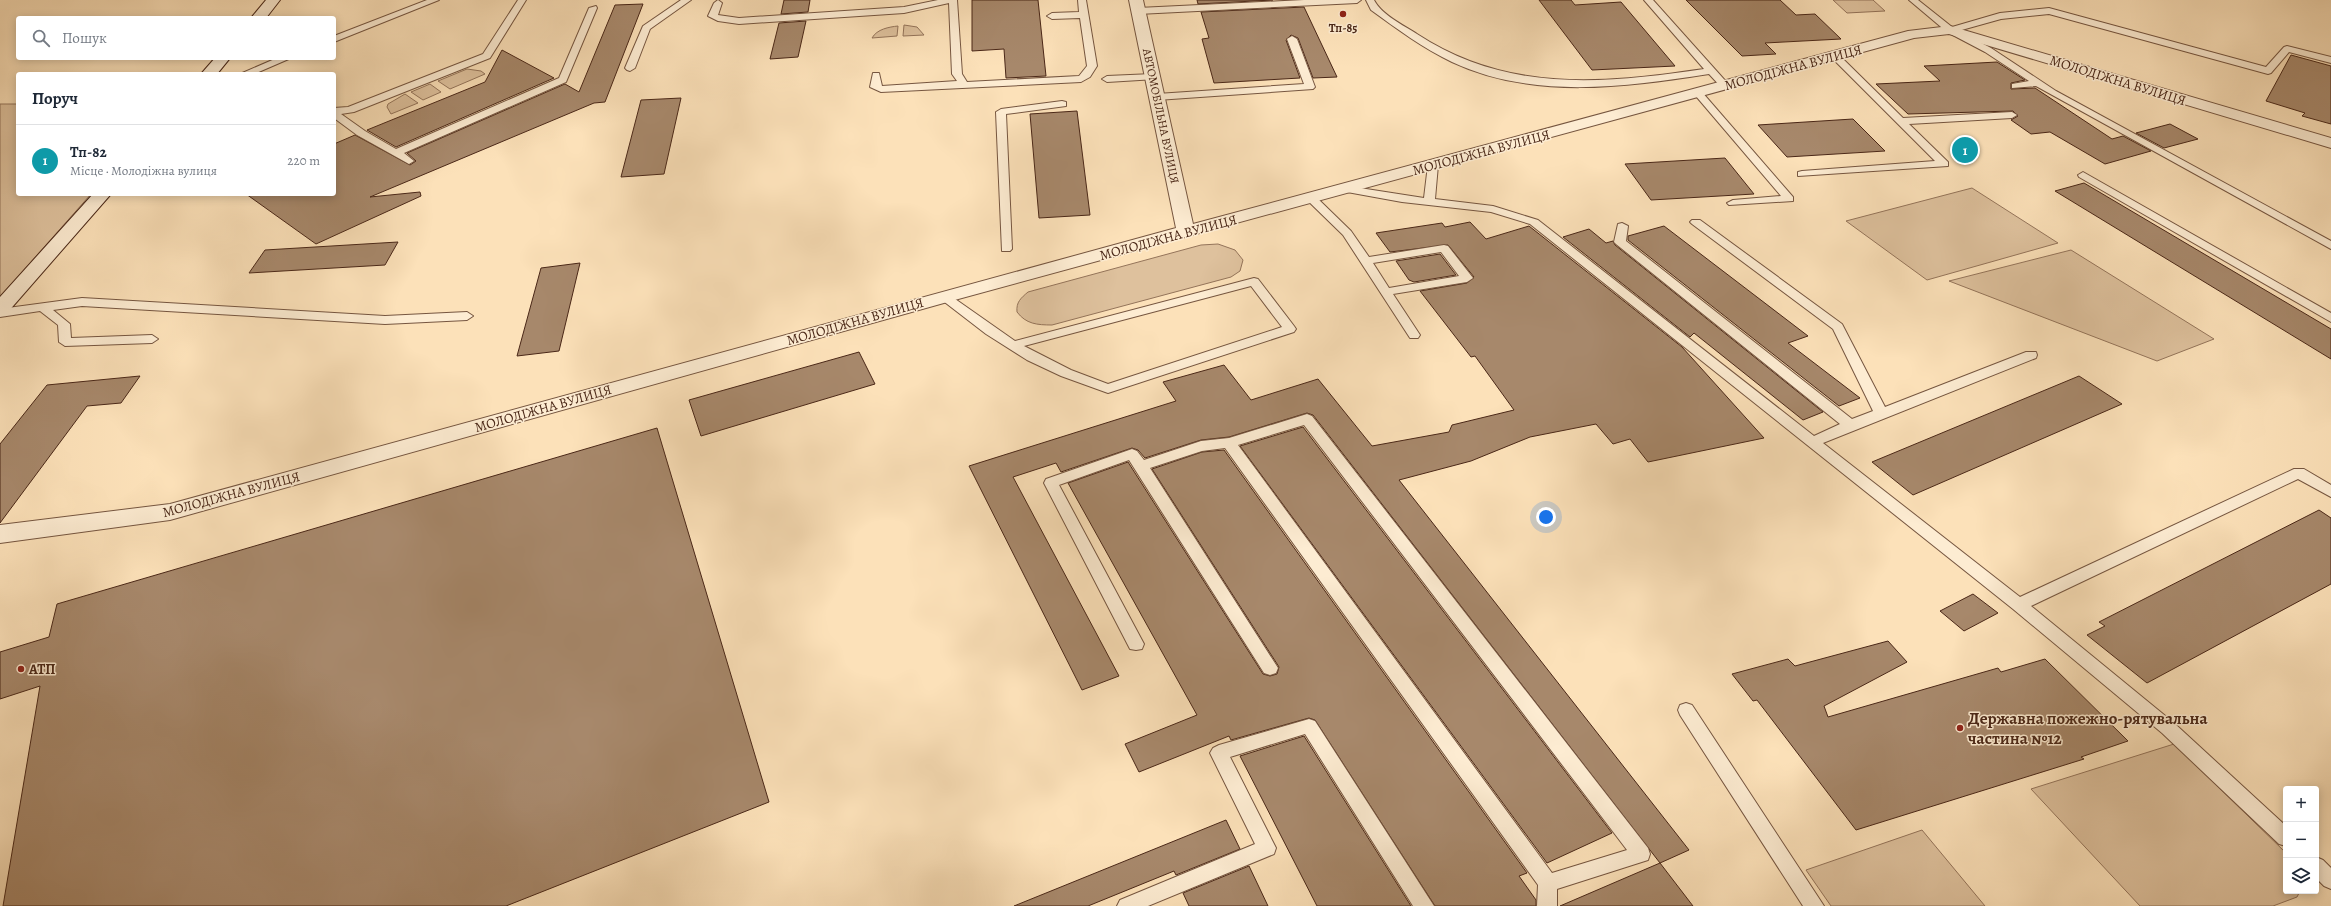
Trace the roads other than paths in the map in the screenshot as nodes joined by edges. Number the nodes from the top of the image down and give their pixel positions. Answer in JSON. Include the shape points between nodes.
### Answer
{"nodes":[{"id":1,"x":273,"y":0,"type":"edge"},
{"id":2,"x":435,"y":0,"type":"edge"},
{"id":3,"x":522,"y":0,"type":"edge"},
{"id":4,"x":687,"y":0,"type":"edge"},
{"id":5,"x":952,"y":0,"type":"edge"},
{"id":6,"x":1082,"y":0,"type":"edge"},
{"id":7,"x":1357,"y":0,"type":"edge"},
{"id":8,"x":1370,"y":0,"type":"edge"},
{"id":9,"x":1648,"y":0,"type":"edge"},
{"id":10,"x":1913,"y":0,"type":"edge"},
{"id":11,"x":718,"y":3,"type":"dead end"},
{"id":12,"x":1137,"y":5,"type":"edge"},
{"id":13,"x":593,"y":8,"type":"dead end"},
{"id":14,"x":1084,"y":15,"type":"junction"},
{"id":15,"x":260,"y":16,"type":"edge"},
{"id":16,"x":1052,"y":16,"type":"dead end"},
{"id":17,"x":1950,"y":30,"type":"junction"},
{"id":18,"x":336,"y":38,"type":"edge"},
{"id":19,"x":1292,"y":39,"type":"dead end"},
{"id":20,"x":1835,"y":56,"type":"junction"},
{"id":21,"x":221,"y":60,"type":"edge"},
{"id":22,"x":281,"y":60,"type":"edge"},
{"id":23,"x":2331,"y":60,"type":"edge"},
{"id":24,"x":630,"y":68,"type":"dead end"},
{"id":25,"x":1710,"y":71,"type":"junction"},
{"id":26,"x":211,"y":72,"type":"edge"},
{"id":27,"x":249,"y":72,"type":"edge"},
{"id":28,"x":876,"y":75,"type":"dead end"},
{"id":29,"x":1153,"y":77,"type":"junction"},
{"id":30,"x":1107,"y":79,"type":"dead end"},
{"id":31,"x":964,"y":84,"type":"junction"},
{"id":32,"x":2039,"y":84,"type":"junction"},
{"id":33,"x":1725,"y":86,"type":"junction"},
{"id":34,"x":2015,"y":86,"type":"dead end"},
{"id":35,"x":1698,"y":93,"type":"junction"},
{"id":36,"x":1157,"y":97,"type":"junction"},
{"id":37,"x":1062,"y":104,"type":"dead end"},
{"id":38,"x":336,"y":112,"type":"edge"},
{"id":39,"x":336,"y":114,"type":"edge"},
{"id":40,"x":2012,"y":115,"type":"dead end"},
{"id":41,"x":1900,"y":121,"type":"junction"},
{"id":42,"x":2331,"y":144,"type":"edge"},
{"id":43,"x":396,"y":153,"type":"junction"},
{"id":44,"x":409,"y":161,"type":"dead end"},
{"id":45,"x":1433,"y":165,"type":"junction"},
{"id":46,"x":1802,"y":174,"type":"dead end"},
{"id":47,"x":2083,"y":175,"type":"dead end"},
{"id":48,"x":1347,"y":189,"type":"junction"},
{"id":49,"x":100,"y":196,"type":"edge"},
{"id":50,"x":1311,"y":198,"type":"junction"},
{"id":51,"x":1429,"y":201,"type":"junction"},
{"id":52,"x":1733,"y":203,"type":"dead end"},
{"id":53,"x":1696,"y":222,"type":"dead end"},
{"id":54,"x":1622,"y":226,"type":"dead end"},
{"id":55,"x":1186,"y":232,"type":"junction"},
{"id":56,"x":2331,"y":246,"type":"edge"},
{"id":57,"x":1006,"y":249,"type":"dead end"},
{"id":58,"x":1366,"y":261,"type":"junction"},
{"id":59,"x":1386,"y":292,"type":"junction"},
{"id":60,"x":944,"y":297,"type":"junction"},
{"id":61,"x":42,"y":307,"type":"junction"},
{"id":62,"x":0,"y":309,"type":"edge"},
{"id":63,"x":0,"y":313,"type":"edge"},
{"id":64,"x":467,"y":316,"type":"dead end"},
{"id":65,"x":2331,"y":318,"type":"edge"},
{"id":66,"x":1414,"y":335,"type":"dead end"},
{"id":67,"x":152,"y":339,"type":"dead end"},
{"id":68,"x":1013,"y":345,"type":"junction"},
{"id":69,"x":2031,"y":355,"type":"dead end"},
{"id":70,"x":1881,"y":413,"type":"junction"},
{"id":71,"x":1850,"y":425,"type":"junction"},
{"id":72,"x":1814,"y":441,"type":"junction"},
{"id":73,"x":1229,"y":443,"type":"junction"},
{"id":74,"x":1141,"y":466,"type":"junction"},
{"id":75,"x":2331,"y":492,"type":"edge"},
{"id":76,"x":0,"y":534,"type":"edge"},
{"id":77,"x":2019,"y":605,"type":"junction"},
{"id":78,"x":1136,"y":644,"type":"dead end"},
{"id":79,"x":1270,"y":668,"type":"dead end"},
{"id":80,"x":1686,"y":710,"type":"dead end"},
{"id":81,"x":2283,"y":835,"type":"edge"},
{"id":82,"x":2319,"y":869,"type":"edge"},
{"id":83,"x":2331,"y":880,"type":"edge"},
{"id":84,"x":1548,"y":883,"type":"junction"},
{"id":85,"x":1127,"y":906,"type":"edge"},
{"id":86,"x":1424,"y":906,"type":"edge"},
{"id":87,"x":1547,"y":906,"type":"edge"},
{"id":88,"x":1814,"y":906,"type":"edge"}],
"edges":[{"from":1,"to":15,"type":"street"},
{"from":2,"to":18,"type":"lane"},
{"from":3,"to":38,"type":"lane","via":[[487,56],[350,110]]},
{"from":4,"to":24,"type":"lane","via":[[646,28]]},
{"from":5,"to":11,"type":"lane","via":[[904,10],[739,21],[713,16]]},
{"from":5,"to":31,"type":"lane","via":[[957,74]]},
{"from":6,"to":14,"type":"lane"},
{"from":7,"to":12,"type":"lane"},
{"from":8,"to":25,"type":"lane","via":[[1374,8],[1434,49],[1468,66],[1490,73],[1520,79],[1587,84],[1655,80]]},
{"from":9,"to":25,"type":"lane"},
{"from":10,"to":17,"type":"lane"},
{"from":12,"to":29,"type":"street","name":"АВТОМОБІЛЬНА ВУЛИЦЯ"},
{"from":13,"to":43,"type":"lane","via":[[563,80]]},
{"from":14,"to":16,"type":"lane"},
{"from":14,"to":31,"type":"lane","via":[[1092,66],[1081,79],[971,86]]},
{"from":17,"to":20,"type":"street","name":"МОЛОДІЖНА ВУЛИЦЯ","via":[[1913,34]]},
{"from":17,"to":23,"type":"lane","via":[[2000,16],[2049,12],[2268,71],[2287,49]]},
{"from":17,"to":32,"type":"lane","via":[[1988,50]]},
{"from":17,"to":42,"type":"street","name":"МОЛОДІЖНА ВУЛИЦЯ"},
{"from":19,"to":36,"type":"lane","via":[[1310,87]]},
{"from":20,"to":33,"type":"street","name":"МОЛОДІЖНА ВУЛИЦЯ"},
{"from":20,"to":41,"type":"lane"},
{"from":21,"to":26,"type":"street"},
{"from":22,"to":27,"type":"lane"},
{"from":25,"to":33,"type":"lane"},
{"from":28,"to":31,"type":"lane","via":[[875,87],[881,89]]},
{"from":29,"to":30,"type":"lane"},
{"from":29,"to":36,"type":"street","name":"АВТОМОБІЛЬНА ВУЛИЦЯ"},
{"from":32,"to":34,"type":"lane"},
{"from":32,"to":56,"type":"lane"},
{"from":33,"to":35,"type":"street","name":"МОЛОДІЖНА ВУЛИЦЯ"},
{"from":35,"to":45,"type":"street","name":"МОЛОДІЖНА ВУЛИЦЯ"},
{"from":35,"to":52,"type":"lane","via":[[1789,199]]},
{"from":36,"to":55,"type":"street","name":"АВТОМОБІЛЬНА ВУЛИЦЯ"},
{"from":37,"to":57,"type":"lane","via":[[1001,112]]},
{"from":39,"to":43,"type":"lane","via":[[361,133]]},
{"from":40,"to":41,"type":"lane"},
{"from":41,"to":46,"type":"lane","via":[[1944,164]]},
{"from":43,"to":44,"type":"lane"},
{"from":45,"to":48,"type":"street","name":"МОЛОДІЖНА ВУЛИЦЯ"},
{"from":45,"to":51,"type":"lane"},
{"from":47,"to":65,"type":"lane"},
{"from":48,"to":50,"type":"street","name":"МОЛОДІЖНА ВУЛИЦЯ"},
{"from":48,"to":51,"type":"lane"},
{"from":49,"to":62,"type":"street"},
{"from":50,"to":55,"type":"street","name":"МОЛОДІЖНА ВУЛИЦЯ"},
{"from":50,"to":58,"type":"lane","via":[[1347,233]]},
{"from":51,"to":72,"type":"lane","via":[[1493,209],[1534,222]]},
{"from":53,"to":70,"type":"lane","via":[[1838,327]]},
{"from":54,"to":71,"type":"lane","via":[[1620,242]]},
{"from":55,"to":60,"type":"street","name":"МОЛОДІЖНА ВУЛИЦЯ"},
{"from":58,"to":59,"type":"lane"},
{"from":58,"to":59,"type":"lane","via":[[1444,248],[1467,278]]},
{"from":59,"to":66,"type":"lane"},
{"from":60,"to":68,"type":"lane"},
{"from":60,"to":76,"type":"street","name":"МОЛОДІЖНА ВУЛИЦЯ","via":[[170,512]]},
{"from":61,"to":63,"type":"lane"},
{"from":61,"to":64,"type":"lane","via":[[82,302],[385,320]]},
{"from":61,"to":67,"type":"lane","via":[[64,324],[65,342]]},
{"from":68,"to":68,"type":"lane","via":[[1066,373],[1108,389],[1290,329],[1254,282]]},
{"from":69,"to":70,"type":"lane"},
{"from":70,"to":71,"type":"lane"},
{"from":71,"to":72,"type":"lane"},
{"from":72,"to":77,"type":"lane"},
{"from":73,"to":74,"type":"lane","via":[[1201,446]]},
{"from":73,"to":84,"type":"lane"},
{"from":73,"to":84,"type":"lane","via":[[1307,419],[1641,854]]},
{"from":74,"to":78,"type":"lane","via":[[1132,454],[1051,483]]},
{"from":74,"to":79,"type":"lane"},
{"from":75,"to":77,"type":"lane","via":[[2299,472]]},
{"from":77,"to":81,"type":"lane","via":[[2168,728]]},
{"from":80,"to":88,"type":"lane"},
{"from":82,"to":83,"type":"lane"},
{"from":84,"to":87,"type":"lane"},
{"from":85,"to":86,"type":"lane","via":[[1267,848],[1219,753],[1309,726]]}]}
